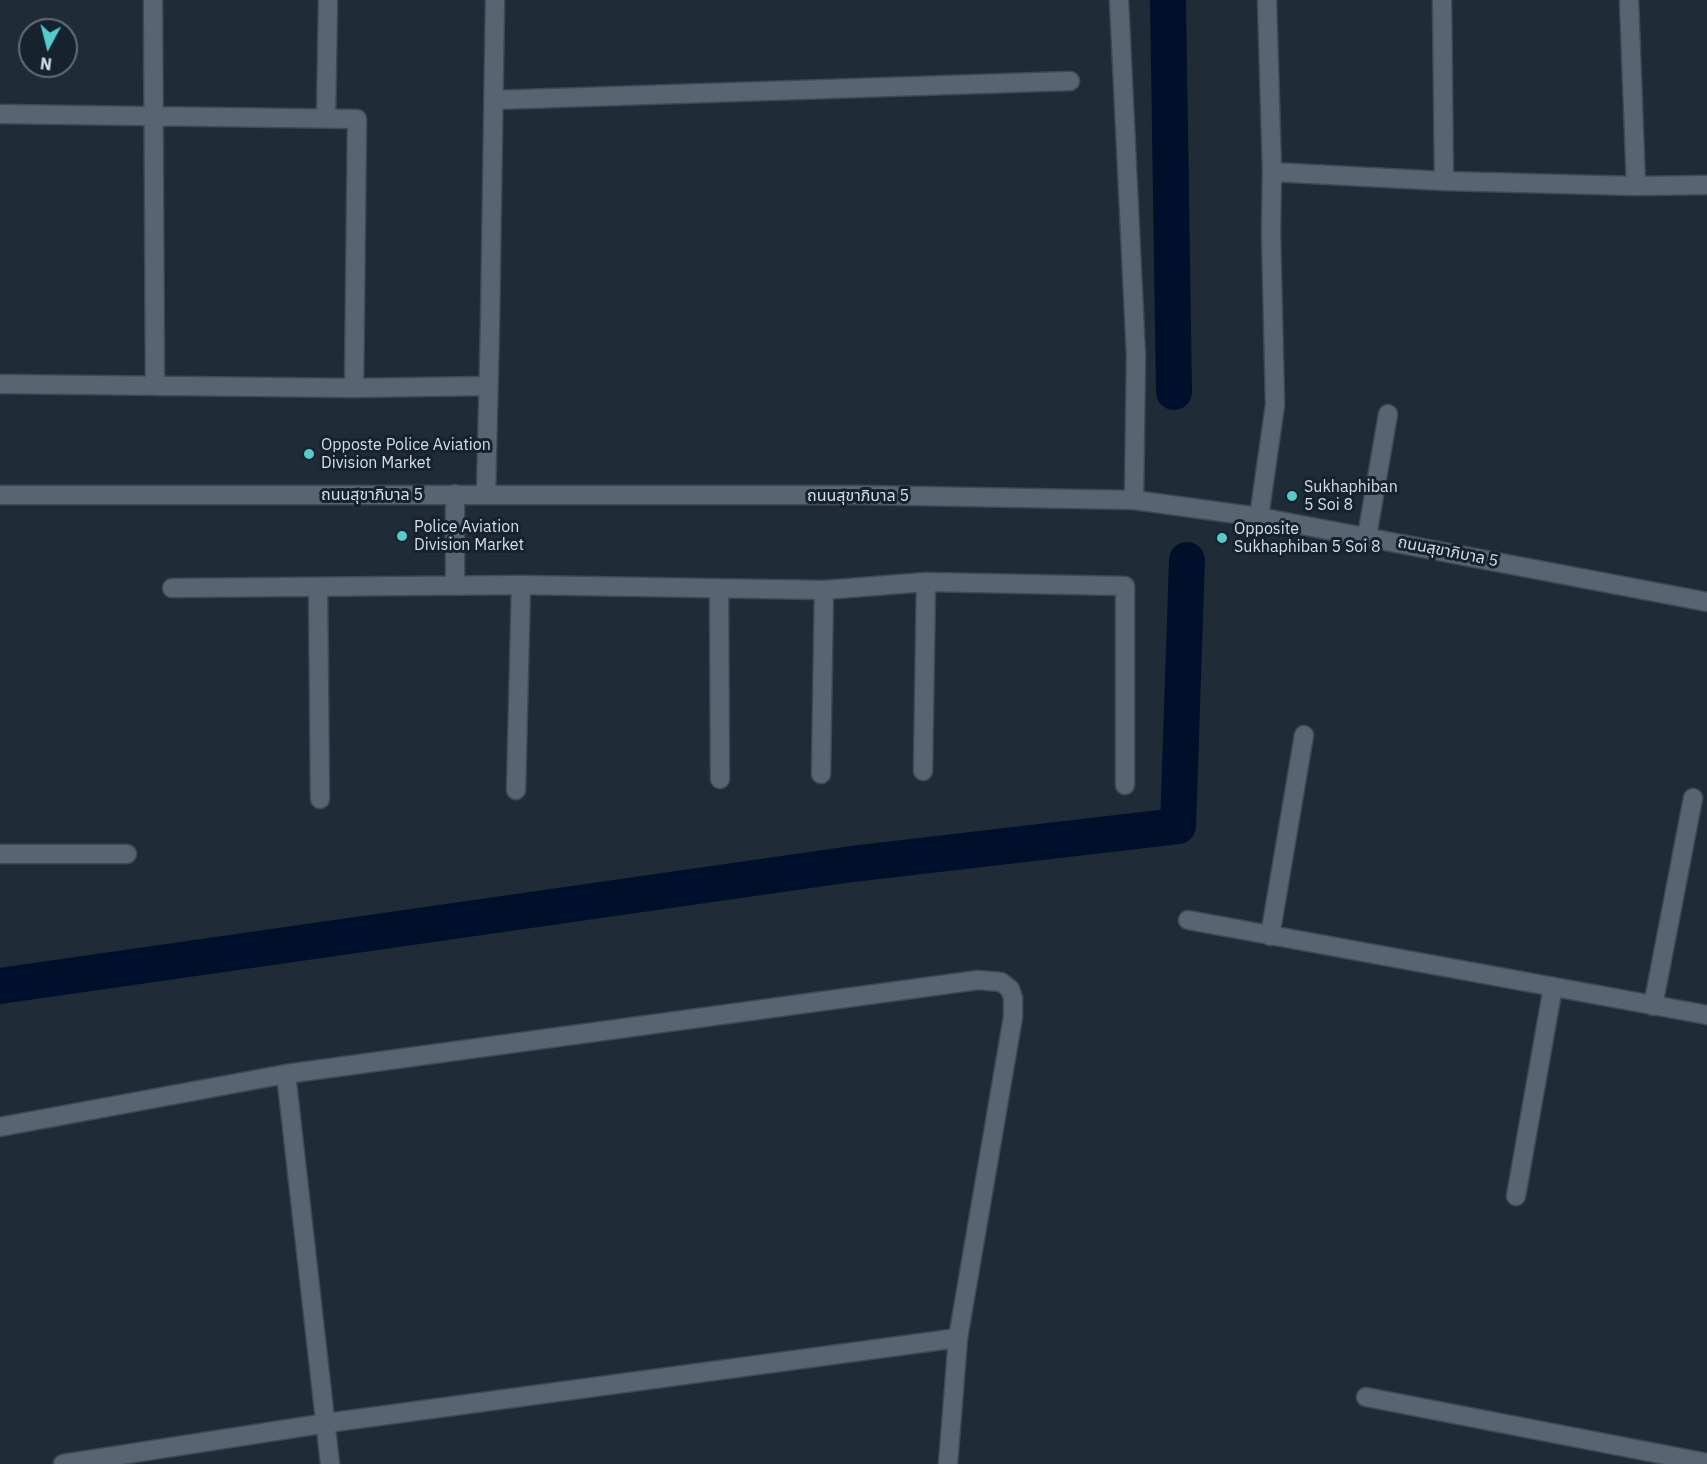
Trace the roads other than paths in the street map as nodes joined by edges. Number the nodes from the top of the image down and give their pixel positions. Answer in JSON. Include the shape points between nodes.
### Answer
{"nodes":[{"id":1,"x":153,"y":0,"type":"edge"},
{"id":2,"x":328,"y":0,"type":"edge"},
{"id":3,"x":495,"y":0,"type":"edge"},
{"id":4,"x":1119,"y":0,"type":"edge"},
{"id":5,"x":1267,"y":0,"type":"edge"},
{"id":6,"x":1443,"y":0,"type":"edge"},
{"id":7,"x":1629,"y":0,"type":"edge"},
{"id":8,"x":1070,"y":81,"type":"dead end"},
{"id":9,"x":494,"y":100,"type":"junction"},
{"id":10,"x":0,"y":114,"type":"edge"},
{"id":11,"x":154,"y":116,"type":"junction"},
{"id":12,"x":326,"y":118,"type":"junction"},
{"id":13,"x":1272,"y":172,"type":"junction"},
{"id":14,"x":1444,"y":181,"type":"junction"},
{"id":15,"x":1707,"y":185,"type":"edge"},
{"id":16,"x":1636,"y":186,"type":"junction"},
{"id":17,"x":0,"y":384,"type":"edge"},
{"id":18,"x":155,"y":386,"type":"junction"},
{"id":19,"x":488,"y":386,"type":"junction"},
{"id":20,"x":354,"y":388,"type":"junction"},
{"id":21,"x":1388,"y":414,"type":"dead end"},
{"id":22,"x":455,"y":494,"type":"junction"},
{"id":23,"x":486,"y":494,"type":"junction"},
{"id":24,"x":0,"y":495,"type":"edge"},
{"id":25,"x":1134,"y":500,"type":"junction"},
{"id":26,"x":1259,"y":517,"type":"junction"},
{"id":27,"x":1367,"y":536,"type":"junction"},
{"id":28,"x":926,"y":582,"type":"junction"},
{"id":29,"x":521,"y":585,"type":"junction"},
{"id":30,"x":455,"y":586,"type":"junction"},
{"id":31,"x":172,"y":588,"type":"dead end"},
{"id":32,"x":318,"y":588,"type":"junction"},
{"id":33,"x":719,"y":588,"type":"junction"},
{"id":34,"x":824,"y":590,"type":"junction"},
{"id":35,"x":1707,"y":602,"type":"edge"},
{"id":36,"x":1304,"y":735,"type":"dead end"},
{"id":37,"x":922,"y":771,"type":"dead end"},
{"id":38,"x":821,"y":774,"type":"dead end"},
{"id":39,"x":720,"y":779,"type":"dead end"},
{"id":40,"x":1125,"y":785,"type":"dead end"},
{"id":41,"x":516,"y":790,"type":"dead end"},
{"id":42,"x":1693,"y":798,"type":"dead end"},
{"id":43,"x":320,"y":799,"type":"dead end"},
{"id":44,"x":0,"y":854,"type":"edge"},
{"id":45,"x":127,"y":854,"type":"dead end"},
{"id":46,"x":1188,"y":920,"type":"dead end"},
{"id":47,"x":1270,"y":936,"type":"junction"},
{"id":48,"x":1553,"y":987,"type":"junction"},
{"id":49,"x":1653,"y":1006,"type":"junction"},
{"id":50,"x":1707,"y":1016,"type":"edge"},
{"id":51,"x":286,"y":1074,"type":"junction"},
{"id":52,"x":0,"y":1127,"type":"edge"},
{"id":53,"x":1516,"y":1196,"type":"dead end"},
{"id":54,"x":958,"y":1338,"type":"junction"},
{"id":55,"x":1366,"y":1397,"type":"dead end"},
{"id":56,"x":327,"y":1423,"type":"junction"},
{"id":57,"x":1707,"y":1462,"type":"edge"},
{"id":58,"x":63,"y":1464,"type":"edge"},
{"id":59,"x":330,"y":1464,"type":"edge"},
{"id":60,"x":948,"y":1464,"type":"edge"}],
"edges":[{"from":1,"to":11,"type":"street"},
{"from":2,"to":12,"type":"street"},
{"from":3,"to":9,"type":"street"},
{"from":4,"to":25,"type":"street","via":[[1136,356]]},
{"from":5,"to":13,"type":"street"},
{"from":6,"to":14,"type":"street"},
{"from":7,"to":16,"type":"street"},
{"from":8,"to":9,"type":"street"},
{"from":9,"to":19,"type":"street"},
{"from":10,"to":11,"type":"street"},
{"from":11,"to":12,"type":"street"},
{"from":11,"to":18,"type":"street"},
{"from":12,"to":20,"type":"street","via":[[357,118]]},
{"from":13,"to":14,"type":"street"},
{"from":13,"to":26,"type":"street","via":[[1275,405]]},
{"from":14,"to":16,"type":"street"},
{"from":15,"to":16,"type":"street"},
{"from":17,"to":18,"type":"street"},
{"from":18,"to":20,"type":"street"},
{"from":19,"to":20,"type":"street"},
{"from":19,"to":23,"type":"street"},
{"from":21,"to":27,"type":"street"},
{"from":22,"to":23,"type":"street","name":"ถนนสุขาภิบาล 5"},
{"from":22,"to":24,"type":"street","name":"ถนนสุขาภิบาล 5"},
{"from":22,"to":30,"type":"street"},
{"from":23,"to":25,"type":"street","name":"ถนนสุขาภิบาล 5"},
{"from":25,"to":26,"type":"street","name":"ถนนสุขาภิบาล 5"},
{"from":26,"to":27,"type":"street","name":"ถนนสุขาภิบาล 5"},
{"from":27,"to":35,"type":"street","name":"ถนนสุขาภิบาล 5"},
{"from":28,"to":34,"type":"street"},
{"from":28,"to":37,"type":"street"},
{"from":28,"to":40,"type":"street","via":[[1125,586]]},
{"from":29,"to":30,"type":"street"},
{"from":29,"to":33,"type":"street"},
{"from":29,"to":41,"type":"street"},
{"from":30,"to":32,"type":"street"},
{"from":31,"to":32,"type":"street"},
{"from":32,"to":43,"type":"street"},
{"from":33,"to":34,"type":"street"},
{"from":33,"to":39,"type":"street"},
{"from":34,"to":38,"type":"street"},
{"from":36,"to":47,"type":"street"},
{"from":42,"to":49,"type":"street"},
{"from":44,"to":45,"type":"street"},
{"from":46,"to":47,"type":"street"},
{"from":47,"to":48,"type":"street"},
{"from":48,"to":49,"type":"street"},
{"from":48,"to":53,"type":"street"},
{"from":49,"to":50,"type":"street"},
{"from":51,"to":52,"type":"street"},
{"from":51,"to":54,"type":"street","via":[[978,980],[1001,982],[1010,988],[1013,1017]]},
{"from":51,"to":56,"type":"street"},
{"from":54,"to":56,"type":"street"},
{"from":54,"to":60,"type":"street"},
{"from":55,"to":57,"type":"street"},
{"from":56,"to":58,"type":"street"},
{"from":56,"to":59,"type":"street"}]}
